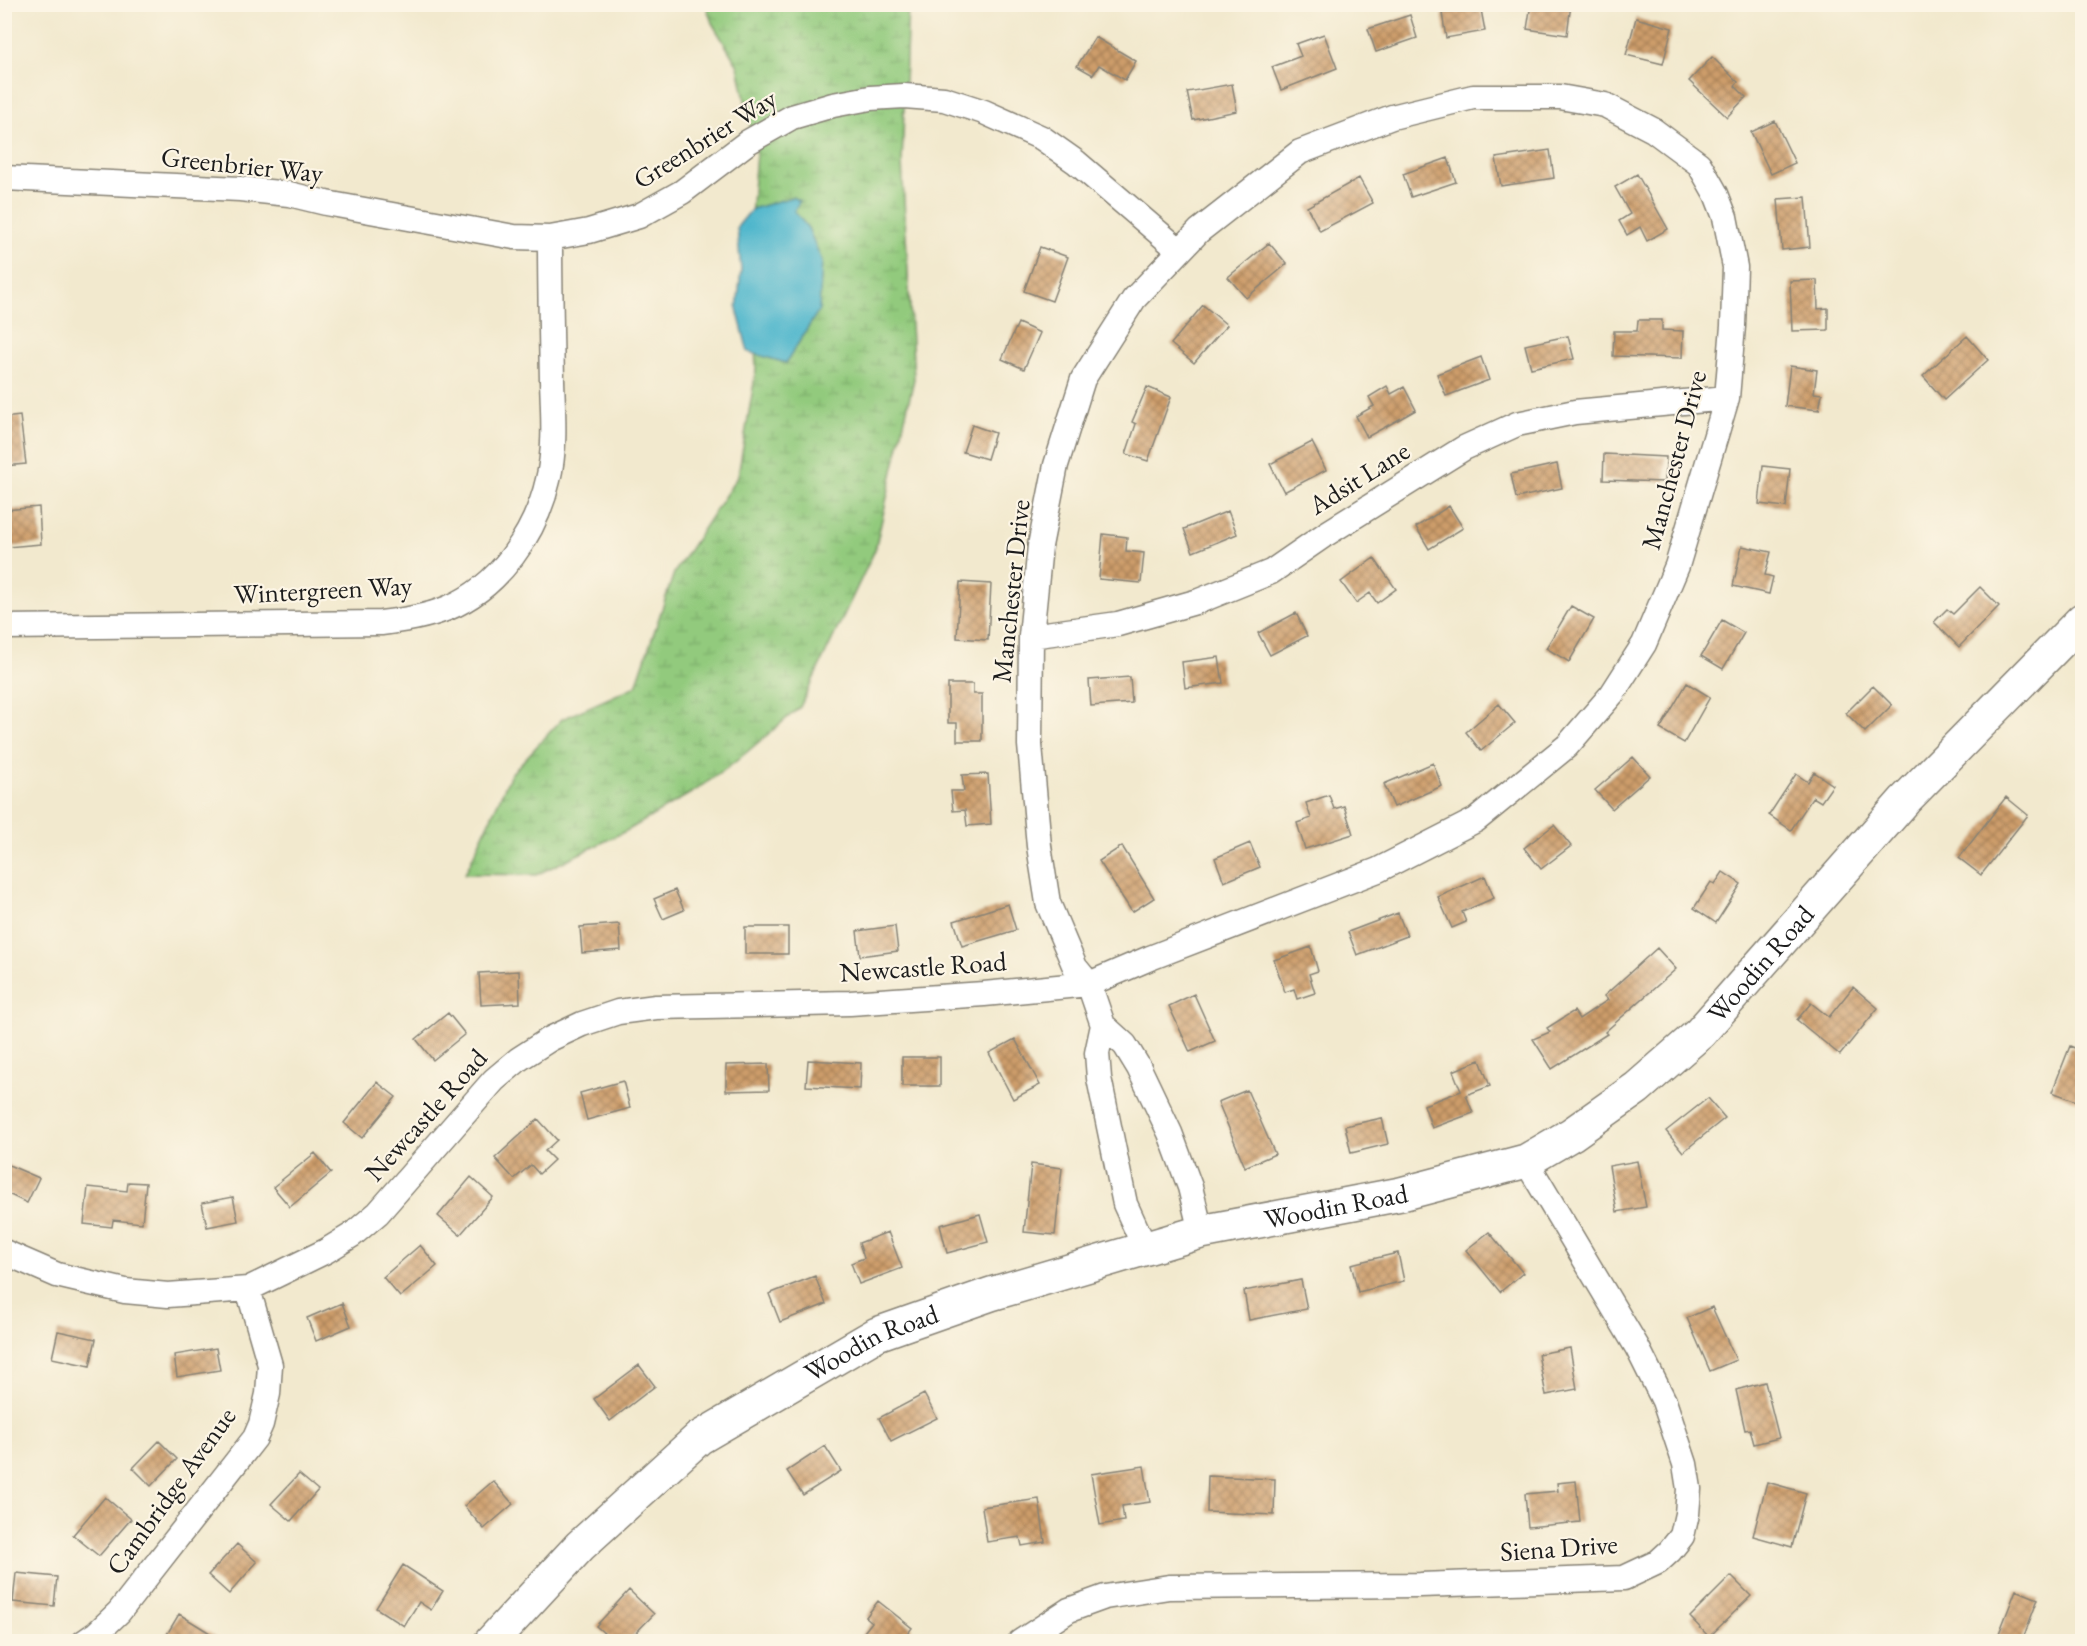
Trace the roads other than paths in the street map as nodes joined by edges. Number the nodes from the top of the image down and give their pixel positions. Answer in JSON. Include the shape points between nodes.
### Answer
{"nodes":[{"id":1,"x":4,"y":178,"type":"edge"},
{"id":2,"x":550,"y":238,"type":"junction"},
{"id":3,"x":1180,"y":251,"type":"junction"},
{"id":4,"x":1727,"y":398,"type":"junction"},
{"id":5,"x":2082,"y":620,"type":"edge"},
{"id":6,"x":4,"y":627,"type":"edge"},
{"id":7,"x":1031,"y":636,"type":"junction"},
{"id":8,"x":1089,"y":984,"type":"junction"},
{"id":9,"x":1102,"y":1025,"type":"junction"},
{"id":10,"x":1526,"y":1161,"type":"junction"},
{"id":11,"x":1201,"y":1232,"type":"junction"},
{"id":12,"x":1145,"y":1248,"type":"junction"},
{"id":13,"x":4,"y":1252,"type":"edge"},
{"id":14,"x":248,"y":1289,"type":"junction"},
{"id":15,"x":84,"y":1641,"type":"edge"},
{"id":16,"x":490,"y":1641,"type":"edge"},
{"id":17,"x":1020,"y":1641,"type":"edge"}],
"edges":[{"from":1,"to":2,"type":"street","name":"Greenbrier Way","via":[[289,194],[447,226],[514,237]]},
{"from":2,"to":3,"type":"street","name":"Greenbrier Way","via":[[639,216],[682,192],[748,142],[792,117],[870,98],[904,96],[944,99],[1042,138]]},
{"from":2,"to":6,"type":"street","name":"Wintergreen Way","via":[[553,434],[549,479],[524,541],[504,568],[476,592],[424,617],[381,623]]},
{"from":3,"to":4,"type":"street","name":"Manchester Drive","via":[[1199,231],[1300,152],[1392,117],[1473,97],[1560,97],[1605,105],[1653,130],[1699,164],[1716,194],[1735,267]]},
{"from":3,"to":7,"type":"street","name":"Manchester Drive","via":[[1134,299],[1083,379],[1056,465],[1040,546]]},
{"from":4,"to":7,"type":"street","name":"Adsit Lane","via":[[1575,412],[1516,424],[1464,448],[1271,572],[1199,601],[1118,624]]},
{"from":4,"to":8,"type":"street","name":"Manchester Drive","via":[[1677,566],[1644,644],[1612,694],[1567,746],[1476,820],[1378,870]]},
{"from":5,"to":10,"type":"street","name":"Woodin Road","via":[[1905,800],[1700,1033],[1637,1088]]},
{"from":7,"to":8,"type":"street","name":"Manchester Drive","via":[[1030,745],[1038,846],[1048,903],[1075,967]]},
{"from":8,"to":9,"type":"street","name":"Manchester Drive"},
{"from":8,"to":14,"type":"street","name":"Newcastle Road","via":[[850,1003],[656,1007],[618,1012],[582,1024],[519,1059],[494,1080],[378,1213],[352,1235]]},
{"from":9,"to":11,"type":"street","via":[[1125,1045],[1139,1068],[1190,1187]]},
{"from":9,"to":12,"type":"street","name":"Manchester Drive","via":[[1097,1053],[1099,1078],[1125,1204]]},
{"from":10,"to":11,"type":"street","name":"Woodin Road","via":[[1401,1194]]},
{"from":10,"to":17,"type":"street","name":"Siena Drive","via":[[1637,1347],[1664,1401],[1689,1489],[1683,1536],[1671,1551],[1658,1562],[1624,1578],[1169,1587],[1105,1597],[1069,1610]]},
{"from":11,"to":12,"type":"street","name":"Woodin Road"},
{"from":12,"to":16,"type":"street","name":"Woodin Road","via":[[991,1294],[878,1334],[699,1438],[580,1546]]},
{"from":13,"to":14,"type":"street","name":"Newcastle Road","via":[[57,1275],[125,1291],[168,1295]]},
{"from":14,"to":15,"type":"street","name":"Cambridge Avenue","via":[[270,1365],[268,1394],[255,1438],[119,1612]]}]}
